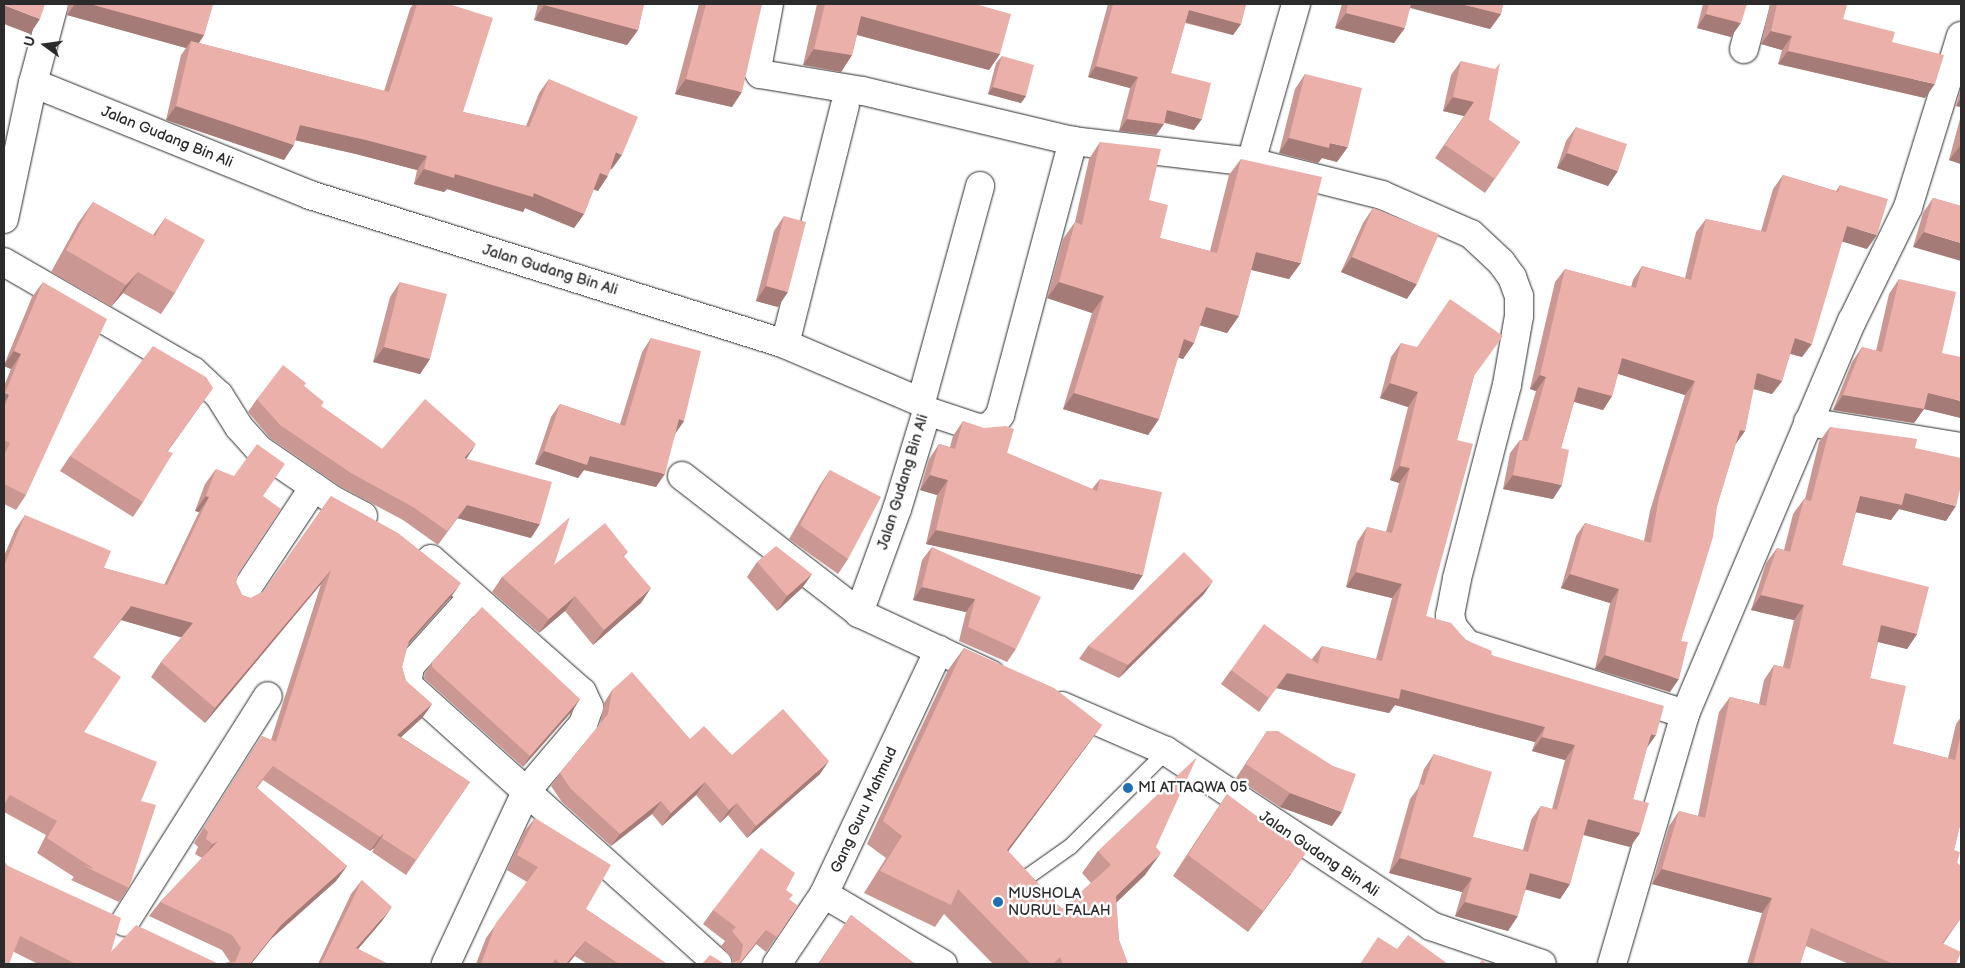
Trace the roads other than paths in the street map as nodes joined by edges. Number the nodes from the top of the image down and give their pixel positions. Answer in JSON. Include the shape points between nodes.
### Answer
{"nodes":[{"id":1,"x":54,"y":4,"type":"edge"},
{"id":2,"x":769,"y":4,"type":"edge"},
{"id":3,"x":1296,"y":4,"type":"edge"},
{"id":4,"x":1756,"y":4,"type":"edge"},
{"id":5,"x":1961,"y":36,"type":"edge"},
{"id":6,"x":1744,"y":49,"type":"dead end"},
{"id":7,"x":33,"y":83,"type":"junction"},
{"id":8,"x":845,"y":105,"type":"dead end"},
{"id":9,"x":1073,"y":141,"type":"junction"},
{"id":10,"x":1252,"y":162,"type":"junction"},
{"id":11,"x":7,"y":180,"type":"edge"},
{"id":12,"x":980,"y":186,"type":"dead end"},
{"id":13,"x":4,"y":219,"type":"edge"},
{"id":14,"x":4,"y":262,"type":"edge"},
{"id":15,"x":785,"y":344,"type":"junction"},
{"id":16,"x":924,"y":406,"type":"junction"},
{"id":17,"x":1808,"y":422,"type":"junction"},
{"id":18,"x":1961,"y":447,"type":"edge"},
{"id":19,"x":682,"y":476,"type":"dead end"},
{"id":20,"x":314,"y":487,"type":"junction"},
{"id":21,"x":241,"y":597,"type":"edge"},
{"id":22,"x":472,"y":597,"type":"junction"},
{"id":23,"x":859,"y":613,"type":"junction"},
{"id":24,"x":939,"y":650,"type":"junction"},
{"id":25,"x":1013,"y":684,"type":"edge"},
{"id":26,"x":268,"y":696,"type":"dead end"},
{"id":27,"x":1039,"y":696,"type":"edge"},
{"id":28,"x":1685,"y":714,"type":"junction"},
{"id":29,"x":1166,"y":751,"type":"junction"},
{"id":30,"x":527,"y":790,"type":"junction"},
{"id":31,"x":1026,"y":876,"type":"edge"},
{"id":32,"x":824,"y":894,"type":"junction"},
{"id":33,"x":99,"y":910,"type":"edge"},
{"id":34,"x":125,"y":922,"type":"junction"},
{"id":35,"x":150,"y":934,"type":"edge"},
{"id":36,"x":446,"y":964,"type":"edge"},
{"id":37,"x":718,"y":964,"type":"edge"},
{"id":38,"x":777,"y":964,"type":"edge"},
{"id":39,"x":943,"y":964,"type":"edge"},
{"id":40,"x":1542,"y":964,"type":"edge"},
{"id":41,"x":1612,"y":964,"type":"edge"}],
"edges":[{"from":1,"to":7,"type":"street"},
{"from":2,"to":9,"type":"street","via":[[757,69],[763,75],[863,91]]},
{"from":3,"to":10,"type":"street"},
{"from":4,"to":6,"type":"street"},
{"from":5,"to":17,"type":"street","via":[[1908,207]]},
{"from":7,"to":11,"type":"street"},
{"from":7,"to":15,"type":"street","name":"Jalan Gudang Bin Ali","via":[[310,195]]},
{"from":8,"to":15,"type":"street"},
{"from":9,"to":10,"type":"street"},
{"from":9,"to":16,"type":"street","via":[[1000,415],[990,427],[978,428]]},
{"from":10,"to":28,"type":"street","via":[[1382,195],[1470,234],[1501,262],[1512,277],[1518,296],[1519,316],[1507,384],[1457,579],[1450,615],[1453,627],[1467,644]]},
{"from":11,"to":13,"type":"street"},
{"from":12,"to":16,"type":"street"},
{"from":14,"to":20,"type":"street","via":[[200,376],[219,395],[249,440]]},
{"from":15,"to":16,"type":"street","name":"Jalan Gudang Bin Ali"},
{"from":16,"to":23,"type":"street","name":"Jalan Gudang Bin Ali","via":[[897,509]]},
{"from":17,"to":18,"type":"street"},
{"from":17,"to":28,"type":"street"},
{"from":19,"to":23,"type":"street"},
{"from":20,"to":21,"type":"street"},
{"from":20,"to":22,"type":"street","via":[[398,536]]},
{"from":22,"to":30,"type":"street","via":[[582,692],[589,706],[583,724]]},
{"from":22,"to":30,"type":"street","via":[[410,666],[408,684]]},
{"from":23,"to":24,"type":"street"},
{"from":24,"to":25,"type":"street"},
{"from":24,"to":32,"type":"street","name":"Gang Guru Mahmud"},
{"from":26,"to":34,"type":"street"},
{"from":27,"to":29,"type":"street","name":"Jalan Gudang Bin Ali"},
{"from":28,"to":41,"type":"street"},
{"from":29,"to":31,"type":"lane","via":[[1070,846]]},
{"from":29,"to":40,"type":"street","name":"Jalan Gudang Bin Ali","via":[[1431,926]]},
{"from":30,"to":36,"type":"street"},
{"from":30,"to":37,"type":"street"},
{"from":32,"to":38,"type":"street","name":"Gang Guru Mahmud"},
{"from":32,"to":39,"type":"street"},
{"from":33,"to":34,"type":"street"},
{"from":34,"to":35,"type":"street"}]}
